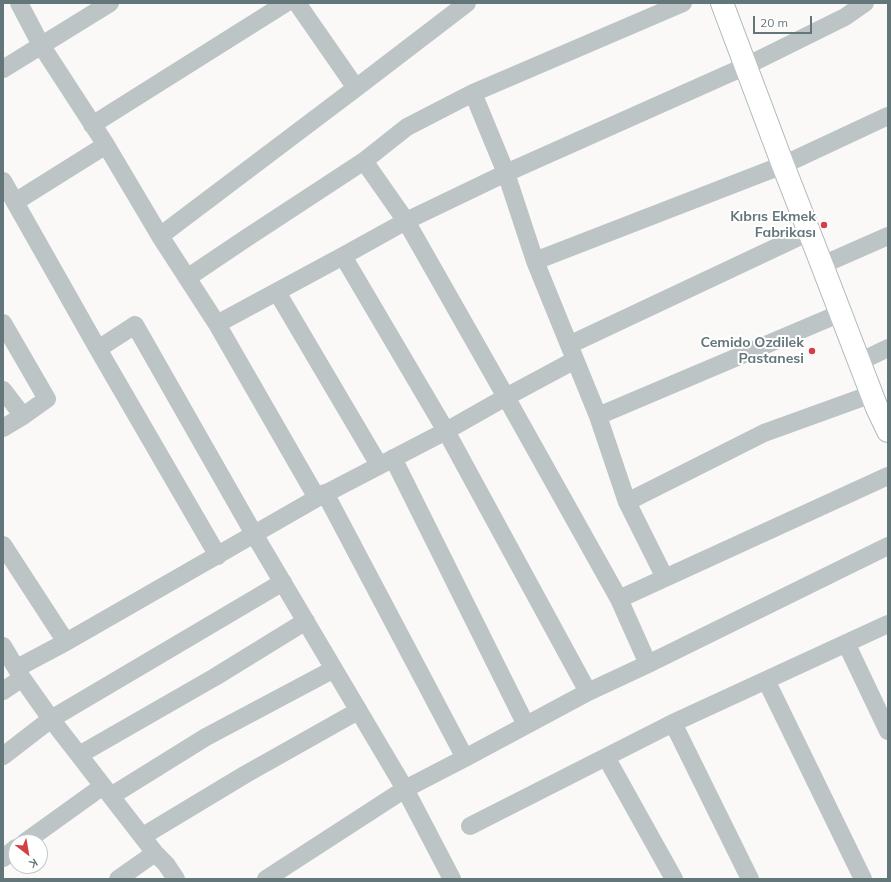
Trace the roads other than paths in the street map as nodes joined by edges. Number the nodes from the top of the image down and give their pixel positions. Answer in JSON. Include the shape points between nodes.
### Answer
{"nodes":[{"id":1,"x":19,"y":3,"type":"edge"},
{"id":2,"x":110,"y":3,"type":"edge"},
{"id":3,"x":286,"y":3,"type":"edge"},
{"id":4,"x":297,"y":3,"type":"edge"},
{"id":5,"x":467,"y":3,"type":"edge"},
{"id":6,"x":683,"y":3,"type":"edge"},
{"id":7,"x":722,"y":3,"type":"edge"},
{"id":8,"x":865,"y":3,"type":"edge"},
{"id":9,"x":41,"y":45,"type":"junction"},
{"id":10,"x":746,"y":66,"type":"junction"},
{"id":11,"x":3,"y":69,"type":"edge"},
{"id":12,"x":356,"y":88,"type":"junction"},
{"id":13,"x":472,"y":93,"type":"junction"},
{"id":14,"x":888,"y":116,"type":"edge"},
{"id":15,"x":92,"y":125,"type":"junction"},
{"id":16,"x":106,"y":145,"type":"junction"},
{"id":17,"x":364,"y":161,"type":"junction"},
{"id":18,"x":783,"y":165,"type":"junction"},
{"id":19,"x":506,"y":173,"type":"junction"},
{"id":20,"x":3,"y":181,"type":"edge"},
{"id":21,"x":15,"y":202,"type":"junction"},
{"id":22,"x":406,"y":221,"type":"junction"},
{"id":23,"x":809,"y":232,"type":"junction"},
{"id":24,"x":160,"y":236,"type":"junction"},
{"id":25,"x":888,"y":236,"type":"edge"},
{"id":26,"x":343,"y":256,"type":"junction"},
{"id":27,"x":535,"y":261,"type":"junction"},
{"id":28,"x":822,"y":265,"type":"junction"},
{"id":29,"x":187,"y":278,"type":"junction"},
{"id":30,"x":277,"y":292,"type":"junction"},
{"id":31,"x":841,"y":314,"type":"junction"},
{"id":32,"x":3,"y":323,"type":"edge"},
{"id":33,"x":217,"y":324,"type":"junction"},
{"id":34,"x":888,"y":348,"type":"edge"},
{"id":35,"x":98,"y":349,"type":"junction"},
{"id":36,"x":572,"y":352,"type":"junction"},
{"id":37,"x":859,"y":362,"type":"junction"},
{"id":38,"x":3,"y":390,"type":"edge"},
{"id":39,"x":872,"y":394,"type":"junction"},
{"id":40,"x":506,"y":397,"type":"junction"},
{"id":41,"x":23,"y":416,"type":"junction"},
{"id":42,"x":598,"y":416,"type":"junction"},
{"id":43,"x":3,"y":428,"type":"edge"},
{"id":44,"x":446,"y":431,"type":"junction"},
{"id":45,"x":888,"y":431,"type":"edge"},
{"id":46,"x":386,"y":461,"type":"junction"},
{"id":47,"x":888,"y":476,"type":"edge"},
{"id":48,"x":321,"y":496,"type":"junction"},
{"id":49,"x":627,"y":502,"type":"junction"},
{"id":50,"x":254,"y":534,"type":"junction"},
{"id":51,"x":3,"y":544,"type":"edge"},
{"id":52,"x":888,"y":546,"type":"edge"},
{"id":53,"x":218,"y":556,"type":"junction"},
{"id":54,"x":665,"y":578,"type":"junction"},
{"id":55,"x":283,"y":582,"type":"junction"},
{"id":56,"x":618,"y":599,"type":"junction"},
{"id":57,"x":306,"y":621,"type":"junction"},
{"id":58,"x":888,"y":624,"type":"edge"},
{"id":59,"x":66,"y":642,"type":"junction"},
{"id":60,"x":846,"y":643,"type":"junction"},
{"id":61,"x":3,"y":646,"type":"edge"},
{"id":62,"x":648,"y":664,"type":"junction"},
{"id":63,"x":334,"y":669,"type":"junction"},
{"id":64,"x":19,"y":673,"type":"junction"},
{"id":65,"x":766,"y":680,"type":"junction"},
{"id":66,"x":3,"y":691,"type":"edge"},
{"id":67,"x":588,"y":692,"type":"junction"},
{"id":68,"x":358,"y":711,"type":"junction"},
{"id":69,"x":51,"y":719,"type":"junction"},
{"id":70,"x":673,"y":723,"type":"junction"},
{"id":71,"x":526,"y":725,"type":"junction"},
{"id":72,"x":888,"y":731,"type":"edge"},
{"id":73,"x":79,"y":755,"type":"junction"},
{"id":74,"x":3,"y":756,"type":"edge"},
{"id":75,"x":606,"y":757,"type":"junction"},
{"id":76,"x":465,"y":758,"type":"junction"},
{"id":77,"x":405,"y":790,"type":"junction"},
{"id":78,"x":107,"y":791,"type":"junction"},
{"id":79,"x":470,"y":826,"type":"dead end"},
{"id":80,"x":38,"y":834,"type":"edge"},
{"id":81,"x":143,"y":836,"type":"junction"},
{"id":82,"x":155,"y":853,"type":"junction"},
{"id":83,"x":118,"y":879,"type":"edge"},
{"id":84,"x":176,"y":879,"type":"edge"},
{"id":85,"x":266,"y":879,"type":"edge"},
{"id":86,"x":452,"y":879,"type":"edge"},
{"id":87,"x":674,"y":879,"type":"edge"},
{"id":88,"x":750,"y":879,"type":"edge"},
{"id":89,"x":863,"y":879,"type":"edge"}],
"edges":[{"from":1,"to":9,"type":"street"},
{"from":2,"to":9,"type":"street"},
{"from":3,"to":15,"type":"street"},
{"from":4,"to":12,"type":"street"},
{"from":5,"to":12,"type":"street"},
{"from":6,"to":13,"type":"street"},
{"from":7,"to":10,"type":"main road"},
{"from":8,"to":10,"type":"street","via":[[845,17]]},
{"from":9,"to":11,"type":"street"},
{"from":9,"to":15,"type":"street"},
{"from":10,"to":18,"type":"main road"},
{"from":10,"to":19,"type":"street"},
{"from":12,"to":24,"type":"street"},
{"from":13,"to":17,"type":"street","via":[[407,127]]},
{"from":13,"to":19,"type":"street"},
{"from":14,"to":18,"type":"street"},
{"from":15,"to":16,"type":"street"},
{"from":16,"to":21,"type":"street"},
{"from":16,"to":24,"type":"street"},
{"from":17,"to":22,"type":"street"},
{"from":17,"to":29,"type":"street"},
{"from":18,"to":23,"type":"main road"},
{"from":18,"to":27,"type":"street"},
{"from":19,"to":22,"type":"street"},
{"from":19,"to":27,"type":"street"},
{"from":20,"to":21,"type":"street"},
{"from":21,"to":35,"type":"street"},
{"from":22,"to":26,"type":"street"},
{"from":22,"to":40,"type":"street"},
{"from":23,"to":28,"type":"main road"},
{"from":23,"to":36,"type":"street"},
{"from":24,"to":29,"type":"street"},
{"from":25,"to":28,"type":"street"},
{"from":26,"to":30,"type":"street"},
{"from":26,"to":44,"type":"street"},
{"from":27,"to":36,"type":"street"},
{"from":28,"to":31,"type":"main road"},
{"from":29,"to":33,"type":"street"},
{"from":30,"to":33,"type":"street"},
{"from":30,"to":46,"type":"street"},
{"from":31,"to":37,"type":"main road"},
{"from":31,"to":42,"type":"street"},
{"from":32,"to":41,"type":"street","via":[[47,399]]},
{"from":33,"to":48,"type":"street"},
{"from":34,"to":37,"type":"street"},
{"from":35,"to":50,"type":"street","via":[[135,326]]},
{"from":35,"to":53,"type":"street"},
{"from":36,"to":40,"type":"street"},
{"from":36,"to":42,"type":"street"},
{"from":37,"to":39,"type":"main road"},
{"from":38,"to":41,"type":"street"},
{"from":39,"to":45,"type":"main road"},
{"from":39,"to":49,"type":"street","via":[[764,433]]},
{"from":40,"to":44,"type":"street"},
{"from":40,"to":56,"type":"street"},
{"from":41,"to":43,"type":"street"},
{"from":42,"to":49,"type":"street"},
{"from":44,"to":46,"type":"street"},
{"from":44,"to":67,"type":"street"},
{"from":46,"to":48,"type":"street"},
{"from":46,"to":71,"type":"street"},
{"from":47,"to":54,"type":"street"},
{"from":48,"to":50,"type":"street"},
{"from":48,"to":76,"type":"street"},
{"from":49,"to":54,"type":"street"},
{"from":50,"to":53,"type":"street"},
{"from":50,"to":55,"type":"street"},
{"from":51,"to":59,"type":"street"},
{"from":52,"to":62,"type":"street"},
{"from":53,"to":59,"type":"street"},
{"from":54,"to":56,"type":"street"},
{"from":55,"to":57,"type":"street"},
{"from":55,"to":69,"type":"street"},
{"from":56,"to":62,"type":"street"},
{"from":57,"to":63,"type":"street"},
{"from":57,"to":73,"type":"street"},
{"from":58,"to":60,"type":"street"},
{"from":59,"to":64,"type":"street"},
{"from":60,"to":65,"type":"street"},
{"from":60,"to":72,"type":"street"},
{"from":61,"to":64,"type":"street"},
{"from":62,"to":67,"type":"street"},
{"from":63,"to":68,"type":"street"},
{"from":63,"to":78,"type":"street"},
{"from":64,"to":66,"type":"street"},
{"from":64,"to":69,"type":"street"},
{"from":65,"to":70,"type":"street"},
{"from":65,"to":89,"type":"street"},
{"from":67,"to":71,"type":"street"},
{"from":68,"to":77,"type":"street"},
{"from":68,"to":81,"type":"street"},
{"from":69,"to":73,"type":"street"},
{"from":69,"to":74,"type":"street"},
{"from":70,"to":75,"type":"street"},
{"from":70,"to":88,"type":"street"},
{"from":71,"to":76,"type":"street"},
{"from":73,"to":78,"type":"street"},
{"from":75,"to":79,"type":"street"},
{"from":75,"to":87,"type":"street"},
{"from":76,"to":77,"type":"street"},
{"from":77,"to":85,"type":"street"},
{"from":77,"to":86,"type":"street"},
{"from":78,"to":80,"type":"street"},
{"from":78,"to":81,"type":"street"},
{"from":81,"to":82,"type":"street"},
{"from":82,"to":83,"type":"street"},
{"from":82,"to":84,"type":"street"}]}
